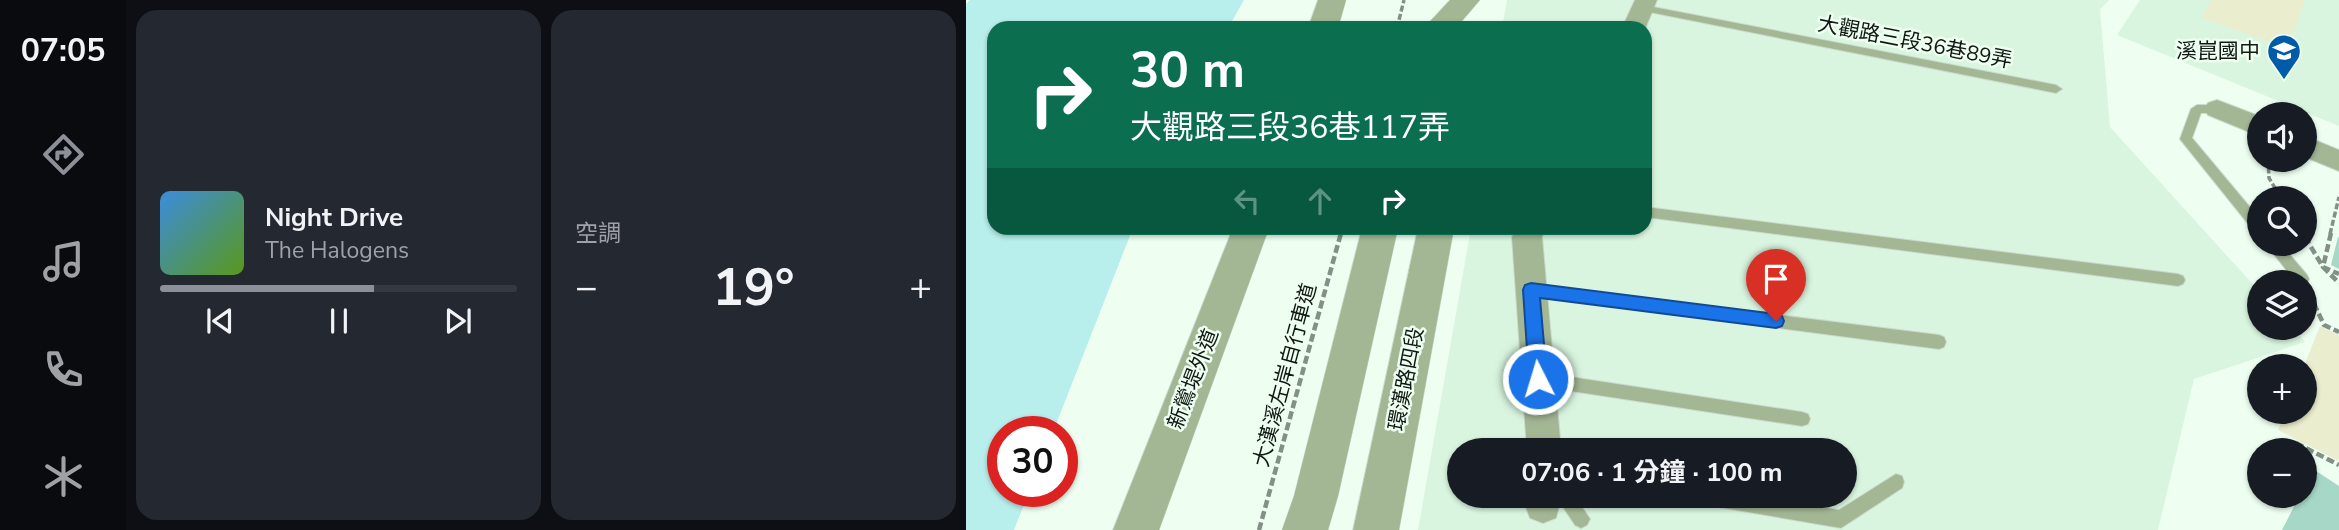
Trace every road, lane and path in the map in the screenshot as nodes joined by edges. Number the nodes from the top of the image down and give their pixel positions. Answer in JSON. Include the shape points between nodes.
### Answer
{"nodes":[{"id":1,"x":1332,"y":0,"type":"edge"},
{"id":2,"x":1404,"y":0,"type":"edge"},
{"id":3,"x":1466,"y":0,"type":"edge"},
{"id":4,"x":1479,"y":0,"type":"edge"},
{"id":5,"x":1641,"y":12,"type":"edge"},
{"id":6,"x":1324,"y":21,"type":"edge"},
{"id":7,"x":1399,"y":21,"type":"edge"},
{"id":8,"x":1446,"y":21,"type":"edge"},
{"id":9,"x":1475,"y":21,"type":"edge"},
{"id":10,"x":2056,"y":89,"type":"dead end"},
{"id":11,"x":2217,"y":109,"type":"joint"},
{"id":12,"x":2247,"y":122,"type":"edge"},
{"id":13,"x":2317,"y":151,"type":"edge"},
{"id":14,"x":2339,"y":161,"type":"edge"},
{"id":15,"x":2339,"y":197,"type":"edge"},
{"id":16,"x":1652,"y":213,"type":"edge"},
{"id":17,"x":2247,"y":213,"type":"edge"},
{"id":18,"x":1248,"y":235,"type":"edge"},
{"id":19,"x":1340,"y":235,"type":"edge"},
{"id":20,"x":1378,"y":235,"type":"edge"},
{"id":21,"x":1435,"y":235,"type":"edge"},
{"id":22,"x":1528,"y":235,"type":"edge"},
{"id":23,"x":2282,"y":256,"type":"edge"},
{"id":24,"x":2316,"y":256,"type":"edge"},
{"id":25,"x":2323,"y":267,"type":"junction"},
{"id":26,"x":2293,"y":270,"type":"edge"},
{"id":27,"x":2339,"y":274,"type":"edge"},
{"id":28,"x":2178,"y":280,"type":"dead end"},
{"id":29,"x":2339,"y":283,"type":"edge"},
{"id":30,"x":1531,"y":290,"type":"junction"},
{"id":31,"x":2317,"y":311,"type":"edge"},
{"id":32,"x":2339,"y":332,"type":"edge"},
{"id":33,"x":1939,"y":342,"type":"dead end"},
{"id":34,"x":1538,"y":379,"type":"junction"},
{"id":35,"x":1802,"y":419,"type":"dead end"},
{"id":36,"x":1543,"y":438,"type":"edge"},
{"id":37,"x":2317,"y":454,"type":"edge"},
{"id":38,"x":2339,"y":465,"type":"edge"},
{"id":39,"x":1896,"y":482,"type":"dead end"},
{"id":40,"x":1564,"y":508,"type":"edge"},
{"id":41,"x":1774,"y":508,"type":"edge"},
{"id":42,"x":1581,"y":519,"type":"dead end"},
{"id":43,"x":1136,"y":530,"type":"edge"},
{"id":44,"x":1259,"y":530,"type":"edge"},
{"id":45,"x":1305,"y":530,"type":"edge"},
{"id":46,"x":1376,"y":530,"type":"edge"}],
"edges":[{"from":1,"to":6,"type":"street"},
{"from":2,"to":7,"type":"path"},
{"from":3,"to":8,"type":"street"},
{"from":4,"to":9,"type":"street"},
{"from":5,"to":10,"type":"lane","name":"大觀路三段36巷89弄"},
{"from":11,"to":12,"type":"street"},
{"from":11,"to":17,"type":"lane","via":[[2197,109],[2186,139]]},
{"from":13,"to":14,"type":"street"},
{"from":15,"to":25,"type":"path"},
{"from":16,"to":28,"type":"lane"},
{"from":18,"to":43,"type":"street","name":"新鶯堤外道"},
{"from":19,"to":44,"type":"path","name":"大漢溪左岸自行車道"},
{"from":20,"to":45,"type":"street"},
{"from":21,"to":46,"type":"street","name":"環漢路四段"},
{"from":22,"to":30,"type":"street"},
{"from":23,"to":26,"type":"lane"},
{"from":24,"to":25,"type":"path"},
{"from":25,"to":27,"type":"path"},
{"from":25,"to":29,"type":"path"},
{"from":30,"to":33,"type":"lane"},
{"from":30,"to":34,"type":"street"},
{"from":31,"to":32,"type":"path","via":[[2324,325]]},
{"from":34,"to":35,"type":"lane"},
{"from":34,"to":36,"type":"street"},
{"from":37,"to":38,"type":"path"},
{"from":39,"to":41,"type":"lane","via":[[1841,519]]},
{"from":40,"to":42,"type":"lane"}]}
